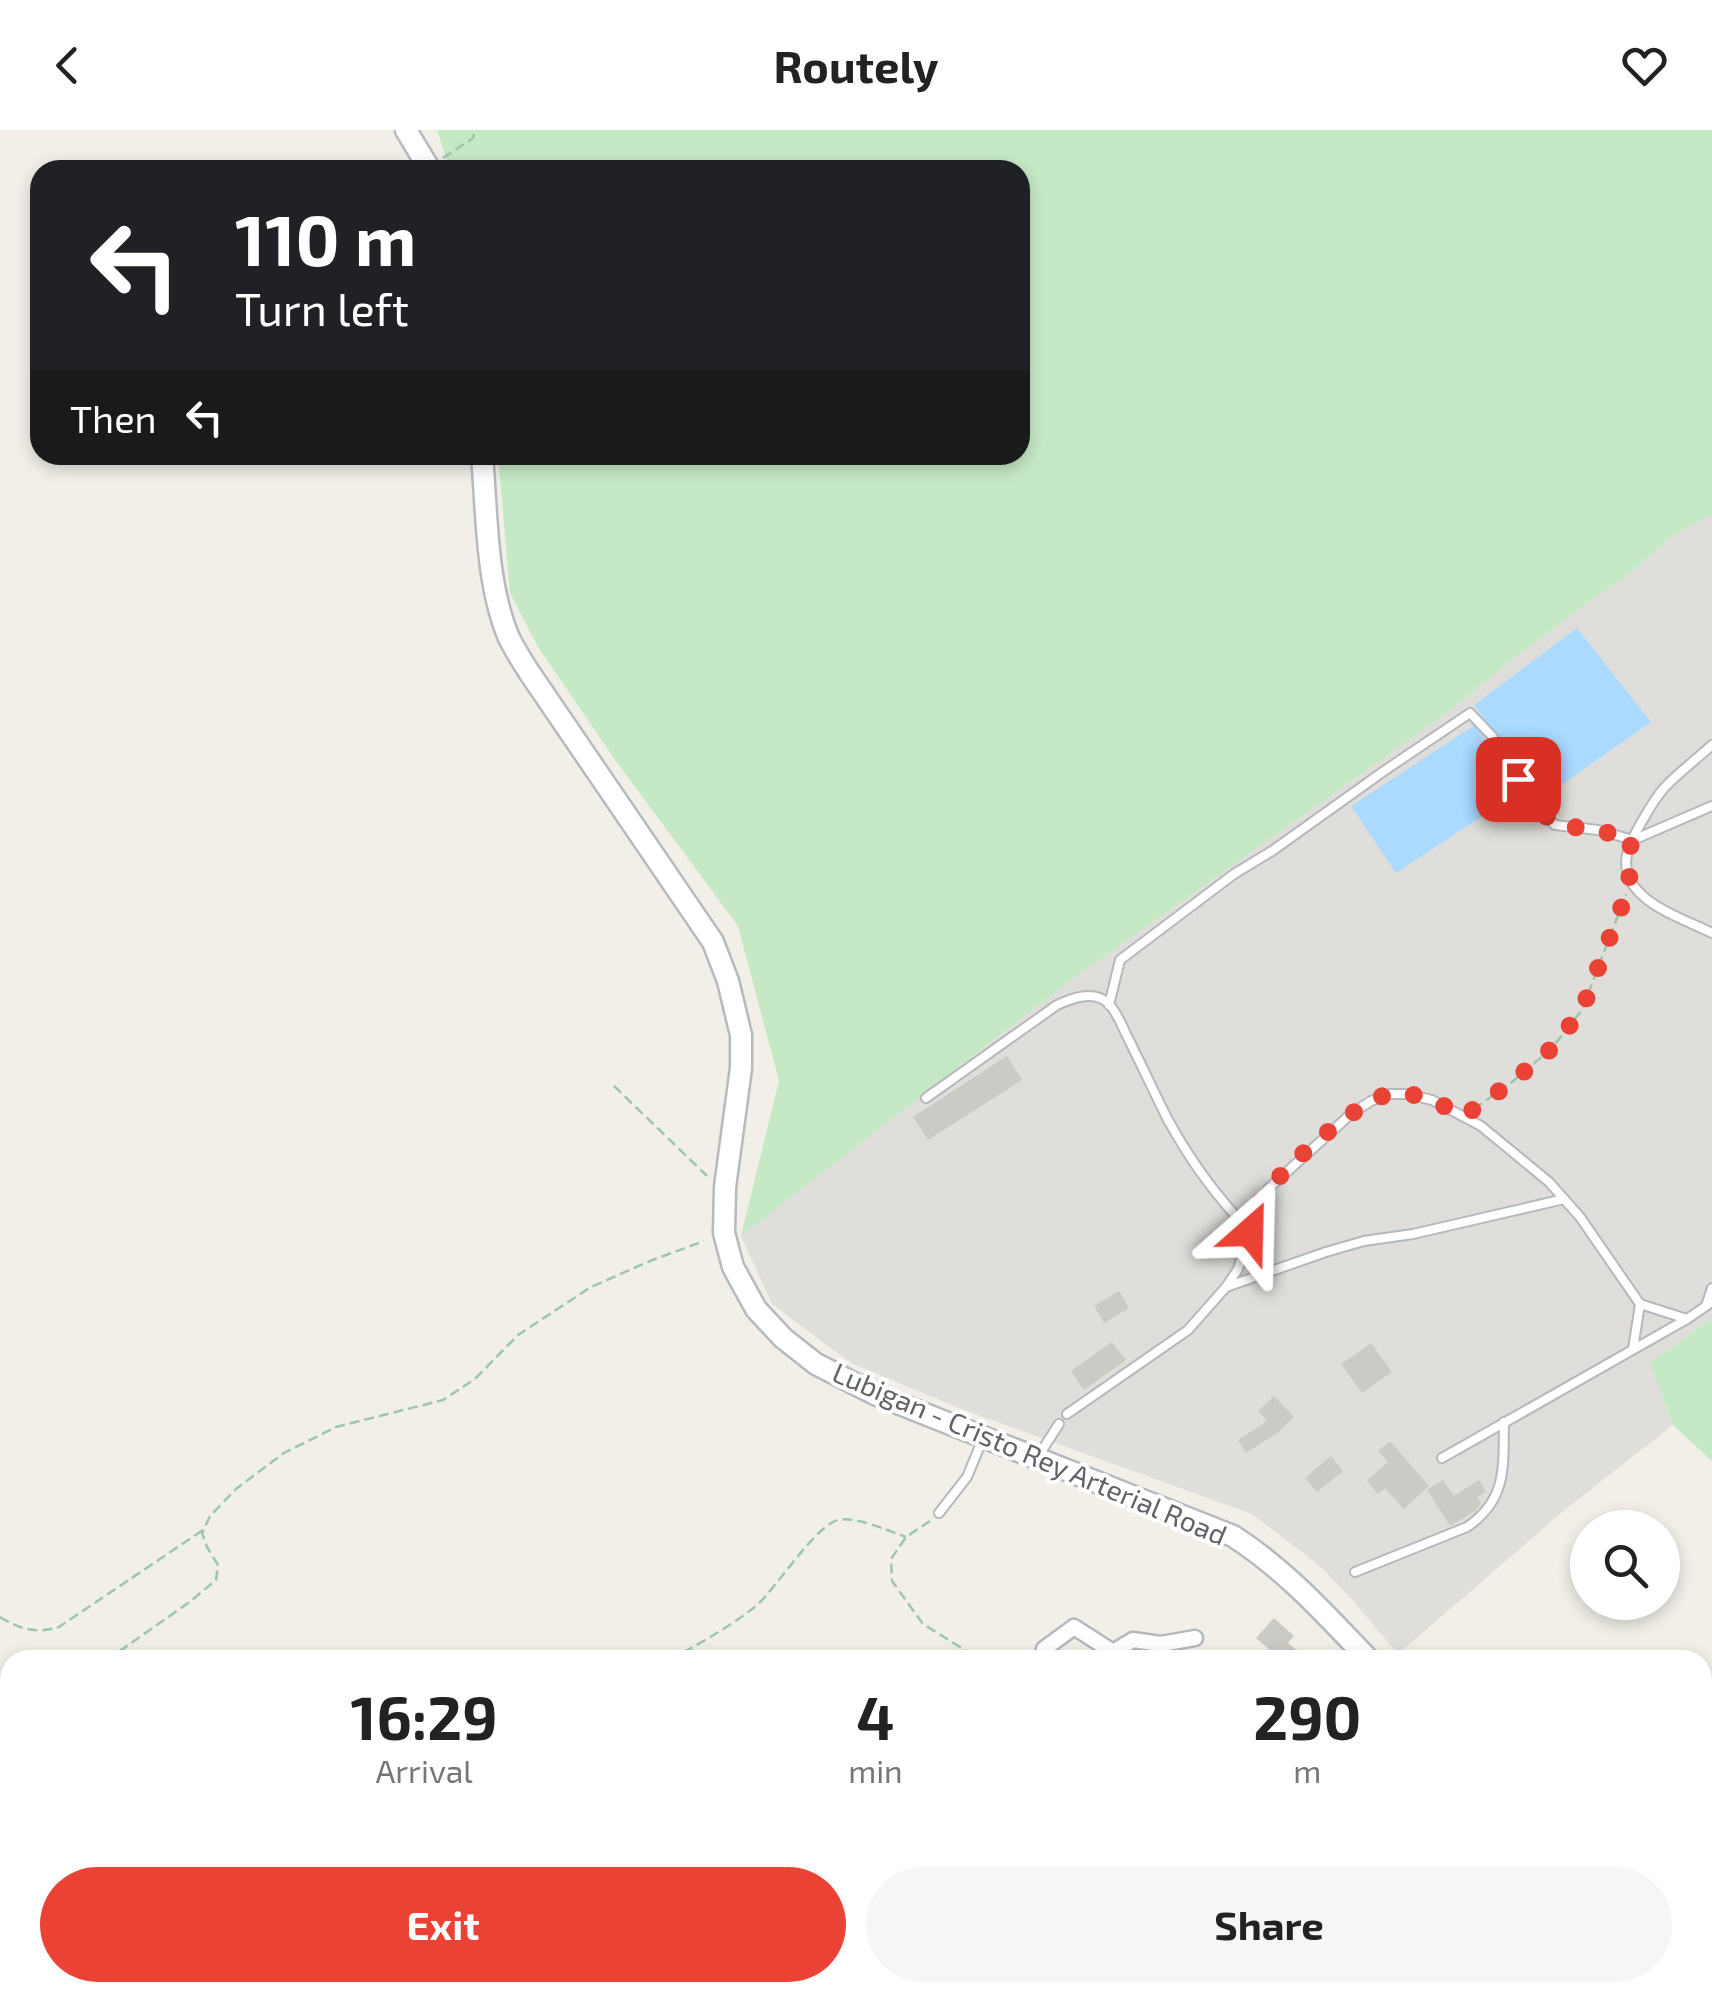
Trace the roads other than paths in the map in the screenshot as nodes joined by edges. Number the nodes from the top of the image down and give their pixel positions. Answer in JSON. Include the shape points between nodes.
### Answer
{"nodes":[{"id":1,"x":406,"y":130,"type":"edge"},
{"id":2,"x":424,"y":160,"type":"edge"},
{"id":3,"x":483,"y":465,"type":"edge"},
{"id":4,"x":1712,"y":745,"type":"edge"},
{"id":5,"x":1712,"y":806,"type":"edge"},
{"id":6,"x":1633,"y":840,"type":"junction"},
{"id":7,"x":1712,"y":934,"type":"edge"},
{"id":8,"x":1109,"y":1005,"type":"junction"},
{"id":9,"x":926,"y":1098,"type":"dead end"},
{"id":10,"x":1564,"y":1199,"type":"junction"},
{"id":11,"x":1250,"y":1232,"type":"junction"},
{"id":12,"x":1226,"y":1287,"type":"junction"},
{"id":13,"x":1712,"y":1288,"type":"edge"},
{"id":14,"x":1640,"y":1304,"type":"junction"},
{"id":15,"x":1709,"y":1304,"type":"edge"},
{"id":16,"x":1687,"y":1319,"type":"junction"},
{"id":17,"x":1633,"y":1349,"type":"junction"},
{"id":18,"x":1066,"y":1414,"type":"dead end"},
{"id":19,"x":1504,"y":1422,"type":"junction"},
{"id":20,"x":1060,"y":1424,"type":"dead end"},
{"id":21,"x":983,"y":1437,"type":"junction"},
{"id":22,"x":1037,"y":1458,"type":"junction"},
{"id":23,"x":1442,"y":1458,"type":"dead end"},
{"id":24,"x":938,"y":1513,"type":"road end"},
{"id":25,"x":1355,"y":1572,"type":"dead end"},
{"id":26,"x":1195,"y":1638,"type":"dead end"},
{"id":27,"x":1044,"y":1650,"type":"edge"},
{"id":28,"x":1110,"y":1650,"type":"edge"},
{"id":29,"x":1116,"y":1650,"type":"edge"},
{"id":30,"x":1359,"y":1650,"type":"edge"}],
"edges":[{"from":1,"to":2,"type":"main road"},
{"from":3,"to":21,"type":"main road","name":"Lubigan - Cristo Rey Arterial Road","via":[[494,584],[510,640],[713,942],[728,981],[742,1068],[725,1195],[724,1233],[733,1267],[756,1309],[816,1364]]},
{"from":4,"to":6,"type":"lane","via":[[1667,784]]},
{"from":5,"to":6,"type":"lane"},
{"from":6,"to":7,"type":"lane","via":[[1626,868],[1639,893]]},
{"from":6,"to":8,"type":"lane","via":[[1556,825],[1527,799],[1508,759],[1470,713],[1120,960]]},
{"from":8,"to":9,"type":"lane","via":[[1088,996],[1057,1005]]},
{"from":8,"to":11,"type":"lane","via":[[1194,1164]]},
{"from":10,"to":11,"type":"lane","via":[[1481,1126],[1432,1100],[1390,1094],[1352,1114],[1270,1188]]},
{"from":10,"to":12,"type":"lane","via":[[1364,1241]]},
{"from":10,"to":14,"type":"lane"},
{"from":11,"to":12,"type":"lane"},
{"from":12,"to":18,"type":"lane","via":[[1188,1330]]},
{"from":13,"to":15,"type":"lane"},
{"from":14,"to":16,"type":"lane"},
{"from":14,"to":17,"type":"lane"},
{"from":15,"to":16,"type":"lane"},
{"from":16,"to":17,"type":"lane"},
{"from":17,"to":19,"type":"lane"},
{"from":19,"to":23,"type":"lane"},
{"from":19,"to":25,"type":"lane","via":[[1503,1478],[1481,1518]]},
{"from":20,"to":22,"type":"lane"},
{"from":21,"to":22,"type":"main road","name":"Lubigan - Cristo Rey Arterial Road"},
{"from":21,"to":24,"type":"lane","via":[[968,1478]]},
{"from":22,"to":30,"type":"main road","name":"Lubigan - Cristo Rey Arterial Road","via":[[1233,1536],[1293,1581]]},
{"from":26,"to":29,"type":"street","via":[[1133,1640]]},
{"from":27,"to":28,"type":"street","via":[[1074,1627]]}]}
